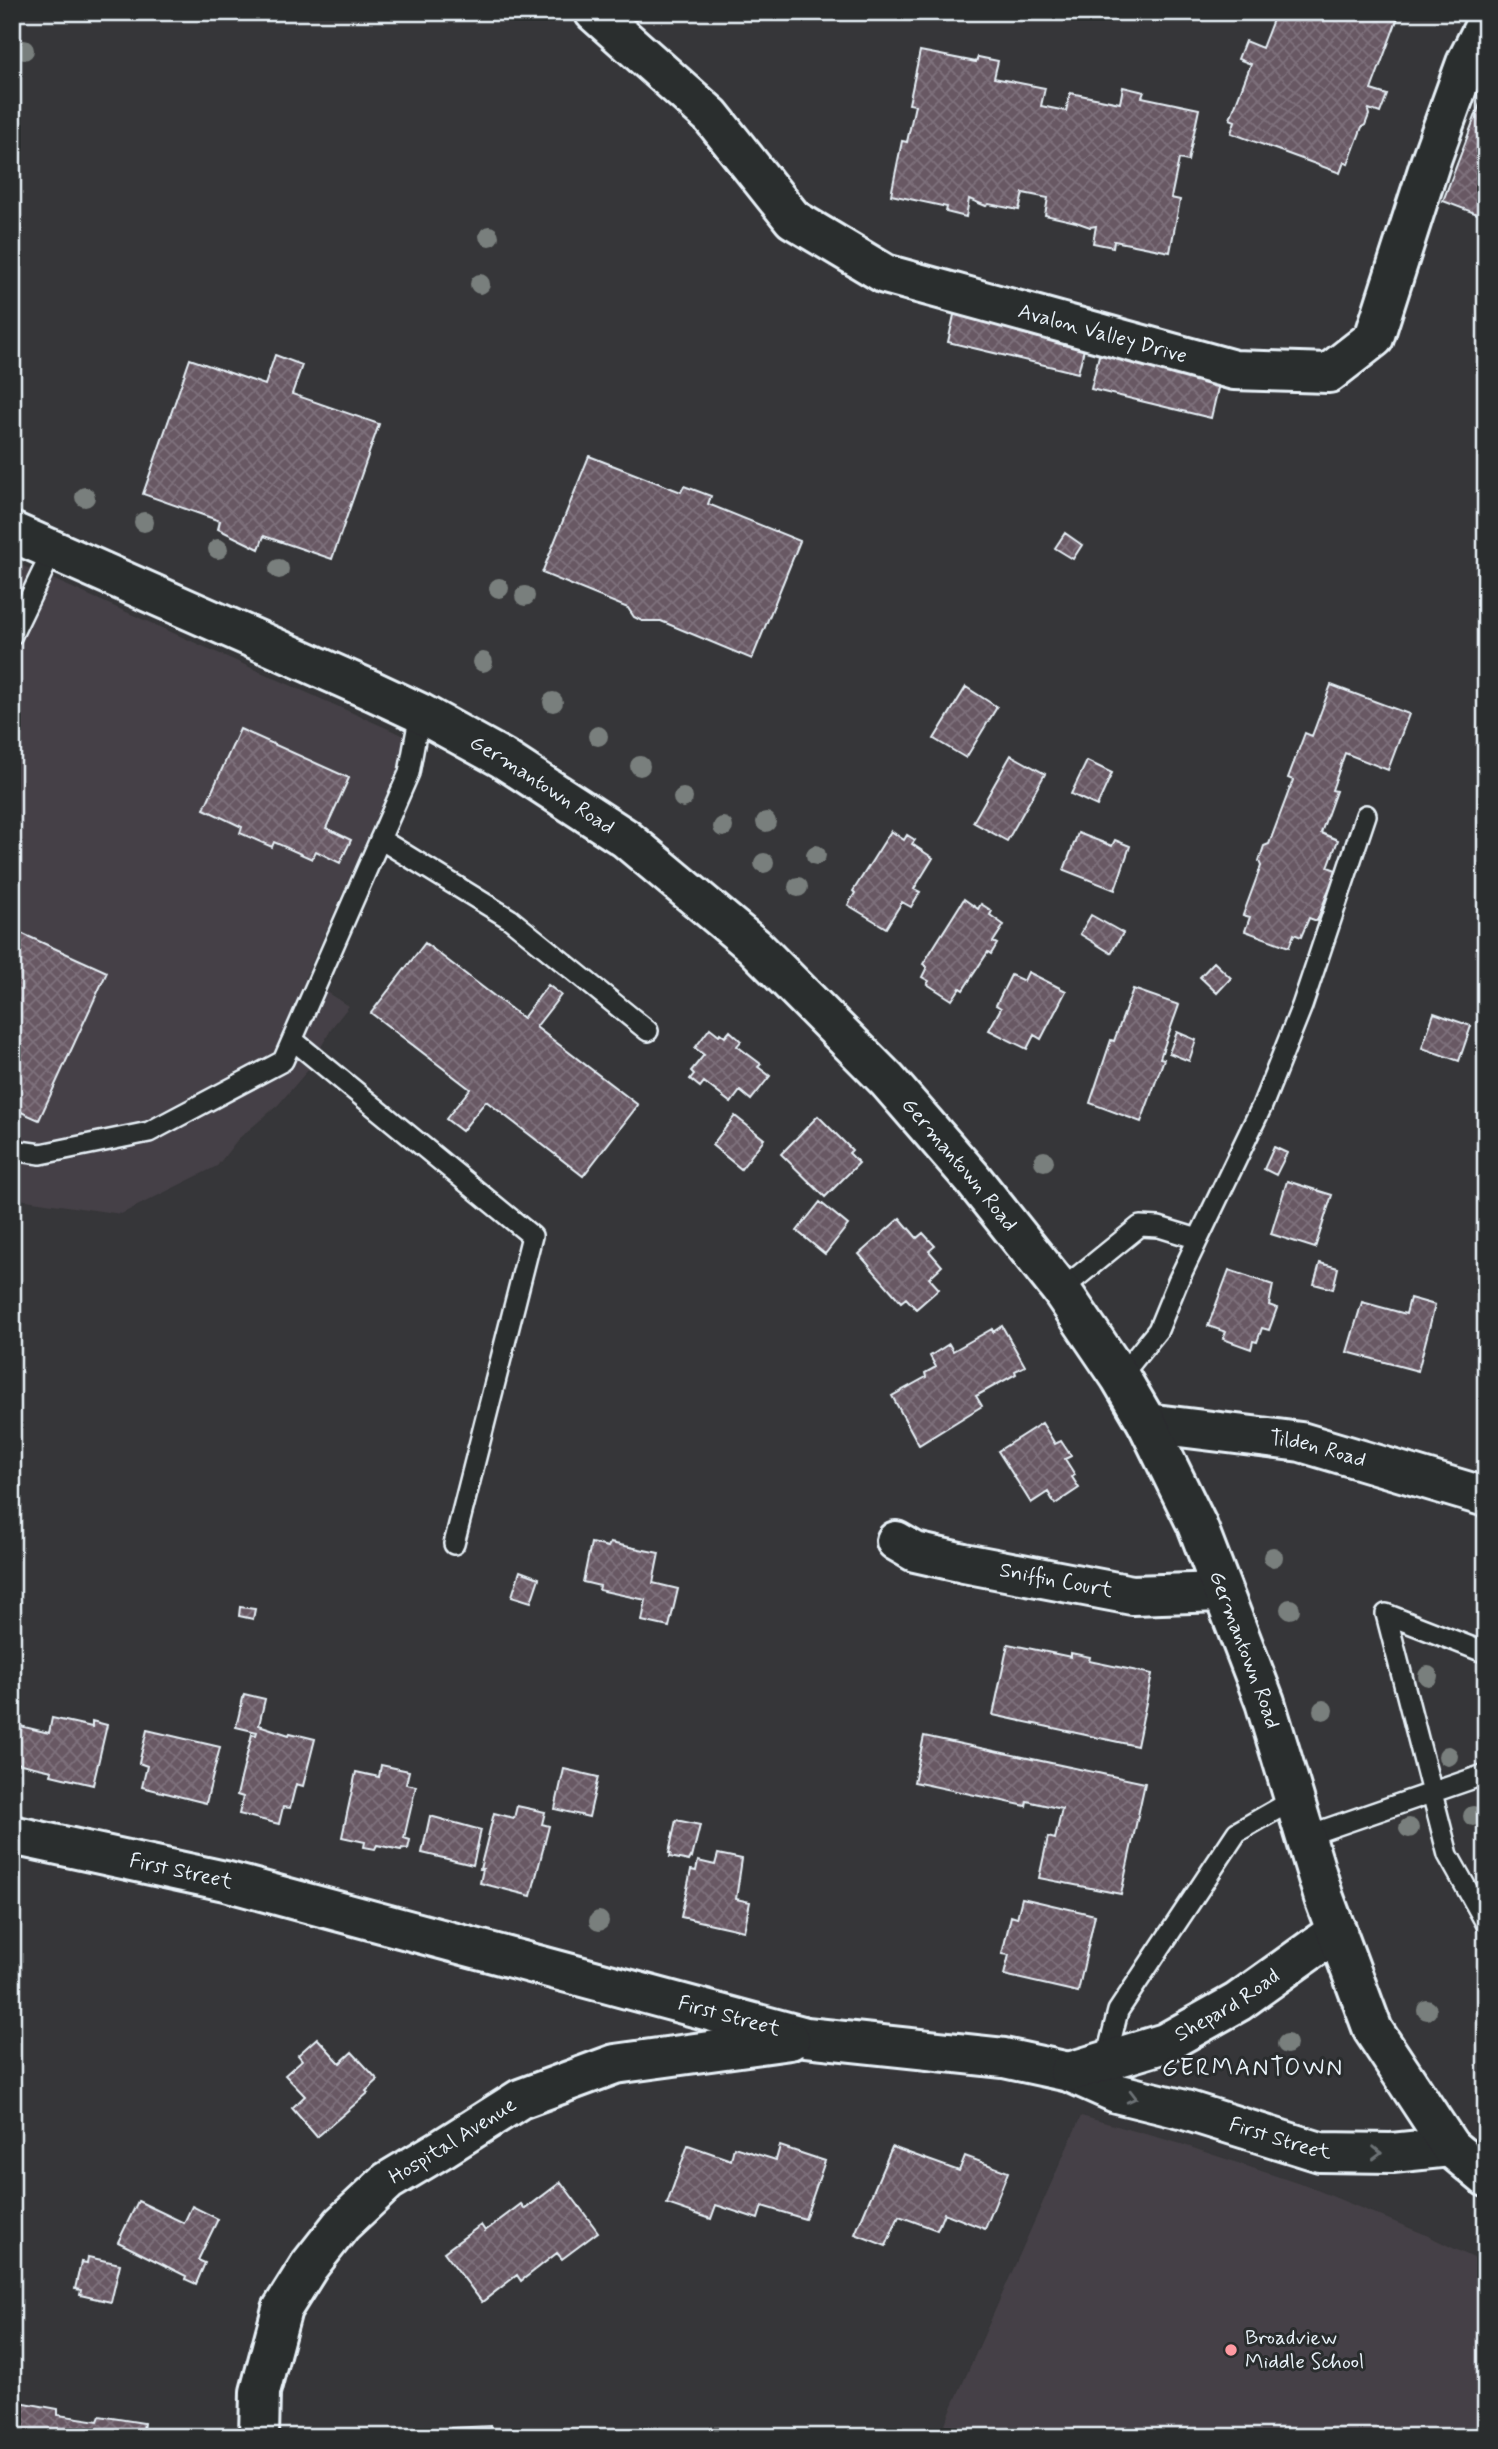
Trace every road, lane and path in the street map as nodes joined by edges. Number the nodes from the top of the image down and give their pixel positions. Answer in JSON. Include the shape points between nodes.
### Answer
{"nodes":[{"id":1,"x":594,"y":12,"type":"edge"},
{"id":2,"x":1486,"y":23,"type":"edge"},
{"id":3,"x":12,"y":531,"type":"edge"},
{"id":4,"x":53,"y":550,"type":"junction"},
{"id":5,"x":12,"y":635,"type":"edge"},
{"id":6,"x":421,"y":713,"type":"junction"},
{"id":7,"x":1366,"y":815,"type":"dead end"},
{"id":8,"x":380,"y":839,"type":"junction"},
{"id":9,"x":648,"y":1031,"type":"dead end"},
{"id":10,"x":293,"y":1040,"type":"junction"},
{"id":11,"x":12,"y":1150,"type":"edge"},
{"id":12,"x":1198,"y":1239,"type":"junction"},
{"id":13,"x":1061,"y":1290,"type":"junction"},
{"id":14,"x":1119,"y":1377,"type":"junction"},
{"id":15,"x":1147,"y":1423,"type":"junction"},
{"id":16,"x":1486,"y":1497,"type":"edge"},
{"id":17,"x":896,"y":1541,"type":"dead end"},
{"id":18,"x":454,"y":1544,"type":"dead end"},
{"id":19,"x":1222,"y":1592,"type":"junction"},
{"id":20,"x":1486,"y":1653,"type":"edge"},
{"id":21,"x":1486,"y":1774,"type":"edge"},
{"id":22,"x":1431,"y":1793,"type":"junction"},
{"id":23,"x":1295,"y":1799,"type":"junction"},
{"id":24,"x":12,"y":1835,"type":"edge"},
{"id":25,"x":1306,"y":1836,"type":"junction"},
{"id":26,"x":1486,"y":1923,"type":"edge"},
{"id":27,"x":1337,"y":1931,"type":"junction"},
{"id":28,"x":806,"y":2037,"type":"junction"},
{"id":29,"x":1087,"y":2068,"type":"junction"},
{"id":30,"x":1450,"y":2147,"type":"junction"},
{"id":31,"x":1486,"y":2177,"type":"edge"},
{"id":32,"x":259,"y":2437,"type":"edge"}],
"edges":[{"from":1,"to":2,"type":"street","name":"Avalon Valley Drive","via":[[711,116],[793,219],[885,274],[1234,370],[1329,373],[1374,338],[1432,157],[1466,63]]},
{"from":3,"to":4,"type":"street","name":"Germantown Road"},
{"from":4,"to":5,"type":"lane"},
{"from":4,"to":6,"type":"street","name":"Germantown Road"},
{"from":6,"to":8,"type":"lane","via":[[409,773]]},
{"from":6,"to":13,"type":"street","name":"Germantown Road","via":[[502,758],[625,838],[754,946],[887,1080]]},
{"from":7,"to":12,"type":"lane","via":[[1302,1006],[1262,1106]]},
{"from":8,"to":9,"type":"lane","via":[[510,919]]},
{"from":8,"to":10,"type":"lane"},
{"from":10,"to":11,"type":"lane","via":[[283,1061],[149,1132],[41,1154]]},
{"from":10,"to":18,"type":"lane","via":[[531,1236]]},
{"from":12,"to":13,"type":"lane","via":[[1140,1226]]},
{"from":12,"to":14,"type":"lane","via":[[1158,1330]]},
{"from":13,"to":14,"type":"street","name":"Germantown Road"},
{"from":14,"to":15,"type":"street","name":"Germantown Road"},
{"from":15,"to":16,"type":"street","name":"Tilden Road","via":[[1301,1442]]},
{"from":15,"to":19,"type":"street","name":"Germantown Road","via":[[1198,1525]]},
{"from":17,"to":19,"type":"street","name":"Sniffin Court","via":[[915,1552],[1132,1595]]},
{"from":19,"to":23,"type":"street","name":"Germantown Road","via":[[1265,1702]]},
{"from":20,"to":22,"type":"lane","via":[[1386,1614]]},
{"from":21,"to":22,"type":"lane"},
{"from":22,"to":25,"type":"lane"},
{"from":22,"to":26,"type":"lane","via":[[1448,1855]]},
{"from":23,"to":25,"type":"street","name":"Germantown Road"},
{"from":23,"to":29,"type":"lane","via":[[1237,1832],[1118,2011]]},
{"from":24,"to":28,"type":"street","name":"First Street","via":[[225,1881]]},
{"from":25,"to":27,"type":"street","name":"Germantown Road"},
{"from":27,"to":29,"type":"street","name":"Shepard Road","via":[[1238,2002],[1165,2043]]},
{"from":27,"to":30,"type":"street","name":"Germantown Road","via":[[1373,2030]]},
{"from":28,"to":29,"type":"street","name":"First Street"},
{"from":28,"to":32,"type":"street","name":"Hospital Avenue","via":[[615,2064],[520,2099],[388,2180],[342,2224],[282,2309],[261,2392]]},
{"from":29,"to":30,"type":"street","name":"First Street","one_way":true,"via":[[1116,2093],[1320,2152],[1392,2154]]},
{"from":30,"to":31,"type":"street","name":"Germantown Road"}]}
